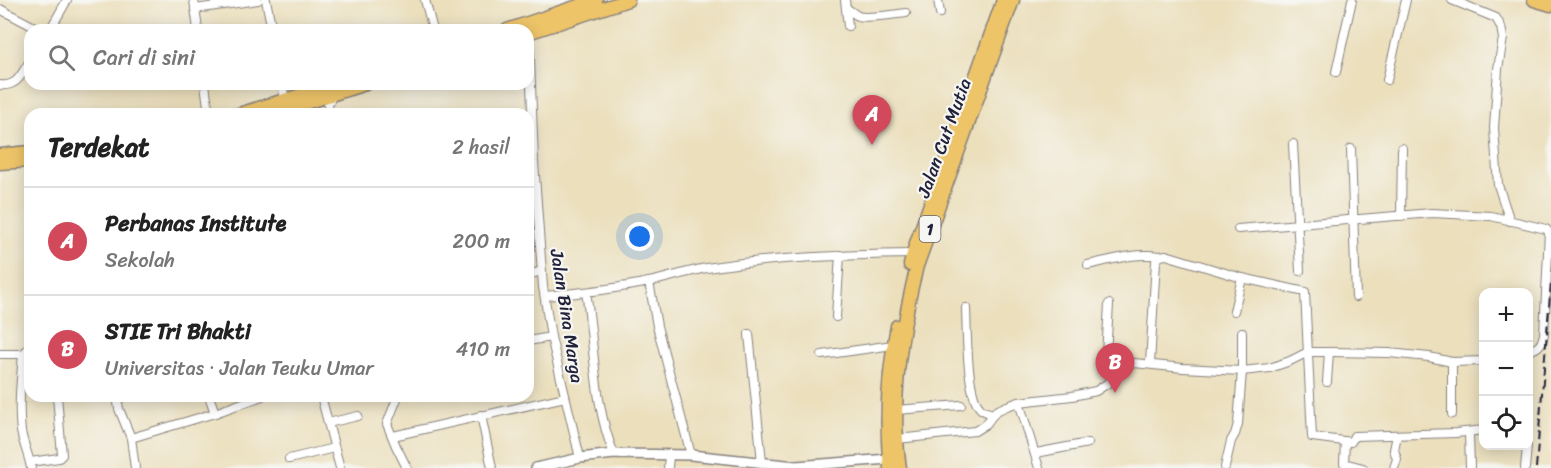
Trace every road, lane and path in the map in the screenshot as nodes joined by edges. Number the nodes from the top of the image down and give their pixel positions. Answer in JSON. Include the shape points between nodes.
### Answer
{"nodes":[{"id":1,"x":68,"y":0,"type":"edge"},
{"id":2,"x":258,"y":0,"type":"edge"},
{"id":3,"x":266,"y":0,"type":"edge"},
{"id":4,"x":425,"y":0,"type":"edge"},
{"id":5,"x":596,"y":0,"type":"edge"},
{"id":6,"x":628,"y":0,"type":"edge"},
{"id":7,"x":938,"y":0,"type":"edge"},
{"id":8,"x":1003,"y":0,"type":"edge"},
{"id":9,"x":1013,"y":0,"type":"edge"},
{"id":10,"x":1352,"y":0,"type":"edge"},
{"id":11,"x":1406,"y":0,"type":"edge"},
{"id":12,"x":1452,"y":0,"type":"edge"},
{"id":13,"x":1534,"y":0,"type":"edge"},
{"id":14,"x":195,"y":4,"type":"edge"},
{"id":15,"x":845,"y":4,"type":"edge"},
{"id":16,"x":1551,"y":5,"type":"edge"},
{"id":17,"x":0,"y":9,"type":"edge"},
{"id":18,"x":906,"y":13,"type":"dead end"},
{"id":19,"x":940,"y":13,"type":"dead end"},
{"id":20,"x":29,"y":24,"type":"edge"},
{"id":21,"x":54,"y":24,"type":"edge"},
{"id":22,"x":197,"y":24,"type":"edge"},
{"id":23,"x":271,"y":24,"type":"edge"},
{"id":24,"x":431,"y":24,"type":"edge"},
{"id":25,"x":848,"y":26,"type":"dead end"},
{"id":26,"x":534,"y":27,"type":"edge"},
{"id":27,"x":534,"y":28,"type":"edge"},
{"id":28,"x":24,"y":69,"type":"edge"},
{"id":29,"x":1336,"y":72,"type":"dead end"},
{"id":30,"x":0,"y":79,"type":"edge"},
{"id":31,"x":1387,"y":80,"type":"dead end"},
{"id":32,"x":10,"y":85,"type":"junction"},
{"id":33,"x":0,"y":86,"type":"edge"},
{"id":34,"x":206,"y":90,"type":"edge"},
{"id":35,"x":283,"y":90,"type":"edge"},
{"id":36,"x":330,"y":90,"type":"edge"},
{"id":37,"x":332,"y":90,"type":"edge"},
{"id":38,"x":335,"y":90,"type":"edge"},
{"id":39,"x":531,"y":90,"type":"edge"},
{"id":40,"x":285,"y":100,"type":"junction"},
{"id":41,"x":208,"y":108,"type":"edge"},
{"id":42,"x":259,"y":108,"type":"edge"},
{"id":43,"x":286,"y":108,"type":"edge"},
{"id":44,"x":328,"y":108,"type":"edge"},
{"id":45,"x":532,"y":108,"type":"edge"},
{"id":46,"x":1293,"y":144,"type":"dead end"},
{"id":47,"x":1402,"y":148,"type":"dead end"},
{"id":48,"x":1351,"y":149,"type":"dead end"},
{"id":49,"x":24,"y":153,"type":"edge"},
{"id":50,"x":0,"y":155,"type":"edge"},
{"id":51,"x":24,"y":161,"type":"edge"},
{"id":52,"x":534,"y":162,"type":"edge"},
{"id":53,"x":0,"y":163,"type":"edge"},
{"id":54,"x":538,"y":207,"type":"junction"},
{"id":55,"x":534,"y":208,"type":"edge"},
{"id":56,"x":1401,"y":216,"type":"junction"},
{"id":57,"x":1353,"y":219,"type":"junction"},
{"id":58,"x":1510,"y":221,"type":"junction"},
{"id":59,"x":1297,"y":223,"type":"junction"},
{"id":60,"x":1238,"y":229,"type":"dead end"},
{"id":61,"x":913,"y":254,"type":"junction"},
{"id":62,"x":840,"y":255,"type":"junction"},
{"id":63,"x":1160,"y":256,"type":"junction"},
{"id":64,"x":1088,"y":265,"type":"dead end"},
{"id":65,"x":1300,"y":271,"type":"dead end"},
{"id":66,"x":542,"y":272,"type":"junction"},
{"id":67,"x":534,"y":274,"type":"edge"},
{"id":68,"x":1242,"y":278,"type":"junction"},
{"id":69,"x":650,"y":282,"type":"junction"},
{"id":70,"x":585,"y":292,"type":"junction"},
{"id":71,"x":545,"y":296,"type":"junction"},
{"id":72,"x":1356,"y":297,"type":"dead end"},
{"id":73,"x":1108,"y":304,"type":"dead end"},
{"id":74,"x":966,"y":308,"type":"dead end"},
{"id":75,"x":1234,"y":310,"type":"dead end"},
{"id":76,"x":836,"y":317,"type":"dead end"},
{"id":77,"x":1242,"y":332,"type":"dead end"},
{"id":78,"x":749,"y":334,"type":"dead end"},
{"id":79,"x":552,"y":337,"type":"junction"},
{"id":80,"x":534,"y":340,"type":"edge"},
{"id":81,"x":893,"y":345,"type":"junction"},
{"id":82,"x":1533,"y":350,"type":"edge"},
{"id":83,"x":1308,"y":352,"type":"junction"},
{"id":84,"x":1329,"y":352,"type":"junction"},
{"id":85,"x":0,"y":354,"type":"edge"},
{"id":86,"x":22,"y":354,"type":"joint"},
{"id":87,"x":822,"y":355,"type":"dead end"},
{"id":88,"x":1479,"y":361,"type":"edge"},
{"id":89,"x":1452,"y":362,"type":"junction"},
{"id":90,"x":1150,"y":364,"type":"junction"},
{"id":91,"x":1242,"y":371,"type":"junction"},
{"id":92,"x":1117,"y":377,"type":"junction"},
{"id":93,"x":1327,"y":382,"type":"dead end"},
{"id":94,"x":21,"y":384,"type":"joint"},
{"id":95,"x":565,"y":397,"type":"junction"},
{"id":96,"x":58,"y":402,"type":"edge"},
{"id":97,"x":118,"y":402,"type":"edge"},
{"id":98,"x":211,"y":402,"type":"edge"},
{"id":99,"x":245,"y":402,"type":"edge"},
{"id":100,"x":323,"y":402,"type":"edge"},
{"id":101,"x":396,"y":402,"type":"edge"},
{"id":102,"x":1019,"y":402,"type":"junction"},
{"id":103,"x":961,"y":405,"type":"dead end"},
{"id":104,"x":896,"y":410,"type":"junction"},
{"id":105,"x":215,"y":413,"type":"junction"},
{"id":106,"x":994,"y":414,"type":"junction"},
{"id":107,"x":1452,"y":414,"type":"dead end"},
{"id":108,"x":481,"y":415,"type":"junction"},
{"id":109,"x":358,"y":416,"type":"dead end"},
{"id":110,"x":328,"y":423,"type":"junction"},
{"id":111,"x":1479,"y":431,"type":"edge"},
{"id":112,"x":1469,"y":432,"type":"junction"},
{"id":113,"x":1397,"y":435,"type":"junction"},
{"id":114,"x":393,"y":436,"type":"junction"},
{"id":115,"x":130,"y":438,"type":"junction"},
{"id":116,"x":897,"y":439,"type":"junction"},
{"id":117,"x":1345,"y":441,"type":"junction"},
{"id":118,"x":1088,"y":443,"type":"dead end"},
{"id":119,"x":334,"y":448,"type":"junction"},
{"id":120,"x":1527,"y":450,"type":"edge"},
{"id":121,"x":1036,"y":453,"type":"junction"},
{"id":122,"x":614,"y":454,"type":"junction"},
{"id":123,"x":669,"y":454,"type":"junction"},
{"id":124,"x":691,"y":455,"type":"junction"},
{"id":125,"x":289,"y":459,"type":"dead end"},
{"id":126,"x":575,"y":462,"type":"edge"},
{"id":127,"x":762,"y":462,"type":"junction"},
{"id":128,"x":890,"y":464,"type":"edge"},
{"id":129,"x":30,"y":465,"type":"edge"},
{"id":130,"x":824,"y":466,"type":"edge"},
{"id":131,"x":1225,"y":467,"type":"edge"},
{"id":132,"x":135,"y":468,"type":"edge"},
{"id":133,"x":340,"y":468,"type":"edge"},
{"id":134,"x":407,"y":468,"type":"edge"},
{"id":135,"x":492,"y":468,"type":"edge"},
{"id":136,"x":536,"y":468,"type":"edge"},
{"id":137,"x":668,"y":468,"type":"edge"},
{"id":138,"x":900,"y":468,"type":"edge"},
{"id":139,"x":1040,"y":468,"type":"edge"},
{"id":140,"x":1363,"y":468,"type":"edge"},
{"id":141,"x":1394,"y":468,"type":"edge"},
{"id":142,"x":1470,"y":468,"type":"edge"},
{"id":143,"x":1525,"y":468,"type":"edge"}],
"edges":[{"from":1,"to":21,"type":"street"},
{"from":2,"to":14,"type":"street"},
{"from":3,"to":23,"type":"street"},
{"from":4,"to":24,"type":"street"},
{"from":5,"to":26,"type":"main road"},
{"from":6,"to":27,"type":"main road"},
{"from":7,"to":19,"type":"street"},
{"from":8,"to":61,"type":"main road","name":"Jalan Cut Mutia","number":"1"},
{"from":9,"to":104,"type":"main road","name":"Jalan Cut Mutia","number":"1","via":[[917,266],[904,328]]},
{"from":10,"to":29,"type":"street"},
{"from":11,"to":31,"type":"street"},
{"from":12,"to":58,"type":"street","via":[[1496,18],[1501,27],[1494,128],[1498,185]]},
{"from":13,"to":16,"type":"main road"},
{"from":14,"to":22,"type":"street"},
{"from":15,"to":18,"type":"street","via":[[865,17]]},
{"from":15,"to":25,"type":"street"},
{"from":17,"to":20,"type":"street"},
{"from":28,"to":32,"type":"street"},
{"from":30,"to":32,"type":"street"},
{"from":32,"to":33,"type":"street"},
{"from":34,"to":41,"type":"street"},
{"from":35,"to":40,"type":"street"},
{"from":36,"to":40,"type":"main road"},
{"from":37,"to":43,"type":"main road"},
{"from":38,"to":44,"type":"street"},
{"from":39,"to":45,"type":"street","name":"Jalan Bina Marga"},
{"from":40,"to":42,"type":"main road"},
{"from":46,"to":59,"type":"street"},
{"from":47,"to":56,"type":"street"},
{"from":48,"to":57,"type":"street"},
{"from":49,"to":50,"type":"main road"},
{"from":51,"to":53,"type":"main road"},
{"from":52,"to":54,"type":"street","name":"Jalan Bina Marga"},
{"from":54,"to":55,"type":"street"},
{"from":54,"to":66,"type":"street","name":"Jalan Bina Marga"},
{"from":56,"to":57,"type":"street"},
{"from":56,"to":58,"type":"street","via":[[1467,214]]},
{"from":57,"to":59,"type":"street"},
{"from":57,"to":72,"type":"street"},
{"from":58,"to":82,"type":"street","via":[[1549,232],[1544,334],[1542,343]]},
{"from":59,"to":60,"type":"street"},
{"from":59,"to":65,"type":"street"},
{"from":61,"to":62,"type":"street"},
{"from":61,"to":81,"type":"main road","name":"Jalan Cut Mutia","number":"1"},
{"from":62,"to":69,"type":"street","via":[[717,267]]},
{"from":62,"to":76,"type":"street"},
{"from":63,"to":64,"type":"street","via":[[1135,255]]},
{"from":63,"to":68,"type":"street"},
{"from":63,"to":90,"type":"street","via":[[1156,261]]},
{"from":66,"to":67,"type":"street"},
{"from":66,"to":71,"type":"street","name":"Jalan Bina Marga"},
{"from":68,"to":75,"type":"street"},
{"from":68,"to":83,"type":"street","via":[[1305,292]]},
{"from":69,"to":70,"type":"street"},
{"from":69,"to":124,"type":"street","via":[[657,326]]},
{"from":70,"to":71,"type":"street"},
{"from":70,"to":122,"type":"street","via":[[599,399]]},
{"from":71,"to":79,"type":"street","name":"Jalan Bina Marga"},
{"from":73,"to":92,"type":"street","via":[[1106,355]]},
{"from":74,"to":106,"type":"street","via":[[970,386],[981,409]]},
{"from":77,"to":91,"type":"street"},
{"from":78,"to":127,"type":"street"},
{"from":79,"to":80,"type":"street"},
{"from":79,"to":95,"type":"street","name":"Jalan Bina Marga"},
{"from":81,"to":87,"type":"street"},
{"from":81,"to":128,"type":"main road","name":"Jalan Cut Mutia","number":"1","via":[[888,407]]},
{"from":83,"to":84,"type":"street"},
{"from":83,"to":91,"type":"street","via":[[1270,368]]},
{"from":83,"to":117,"type":"street","via":[[1312,437]]},
{"from":84,"to":89,"type":"street","via":[[1389,352]]},
{"from":84,"to":93,"type":"street"},
{"from":85,"to":86,"type":"street"},
{"from":86,"to":94,"type":"street"},
{"from":88,"to":89,"type":"street"},
{"from":89,"to":107,"type":"street"},
{"from":90,"to":91,"type":"street"},
{"from":90,"to":92,"type":"street","via":[[1134,363],[1122,368]]},
{"from":91,"to":131,"type":"street","via":[[1238,424]]},
{"from":92,"to":102,"type":"street","via":[[1096,391]]},
{"from":94,"to":129,"type":"street","via":[[21,434]]},
{"from":95,"to":108,"type":"street"},
{"from":95,"to":126,"type":"street","name":"Jalan Bina Marga"},
{"from":96,"to":129,"type":"street","via":[[62,455]]},
{"from":97,"to":115,"type":"street"},
{"from":98,"to":105,"type":"street"},
{"from":99,"to":105,"type":"street"},
{"from":100,"to":110,"type":"street"},
{"from":101,"to":114,"type":"street","via":[[388,421]]},
{"from":102,"to":106,"type":"street"},
{"from":102,"to":121,"type":"street"},
{"from":103,"to":104,"type":"street"},
{"from":104,"to":116,"type":"main road","name":"Jalan Cut Mutia","number":"1"},
{"from":105,"to":115,"type":"street"},
{"from":106,"to":116,"type":"street","via":[[975,431]]},
{"from":108,"to":114,"type":"street"},
{"from":108,"to":135,"type":"street"},
{"from":109,"to":110,"type":"street"},
{"from":110,"to":119,"type":"street"},
{"from":111,"to":112,"type":"street"},
{"from":112,"to":113,"type":"street"},
{"from":112,"to":142,"type":"street"},
{"from":113,"to":117,"type":"street","via":[[1354,436],[1351,442]]},
{"from":113,"to":141,"type":"street"},
{"from":114,"to":134,"type":"street"},
{"from":115,"to":132,"type":"street"},
{"from":116,"to":138,"type":"main road","name":"Jalan Cut Mutia","number":"1"},
{"from":117,"to":140,"type":"street","via":[[1344,463]]},
{"from":118,"to":121,"type":"street"},
{"from":119,"to":125,"type":"street"},
{"from":119,"to":133,"type":"street"},
{"from":120,"to":143,"type":"street"},
{"from":121,"to":139,"type":"street"},
{"from":122,"to":123,"type":"street"},
{"from":122,"to":126,"type":"street"},
{"from":123,"to":124,"type":"street"},
{"from":123,"to":137,"type":"street"},
{"from":124,"to":127,"type":"street"},
{"from":126,"to":136,"type":"street"},
{"from":127,"to":130,"type":"street"},
{"from":128,"to":130,"type":"street"}]}
